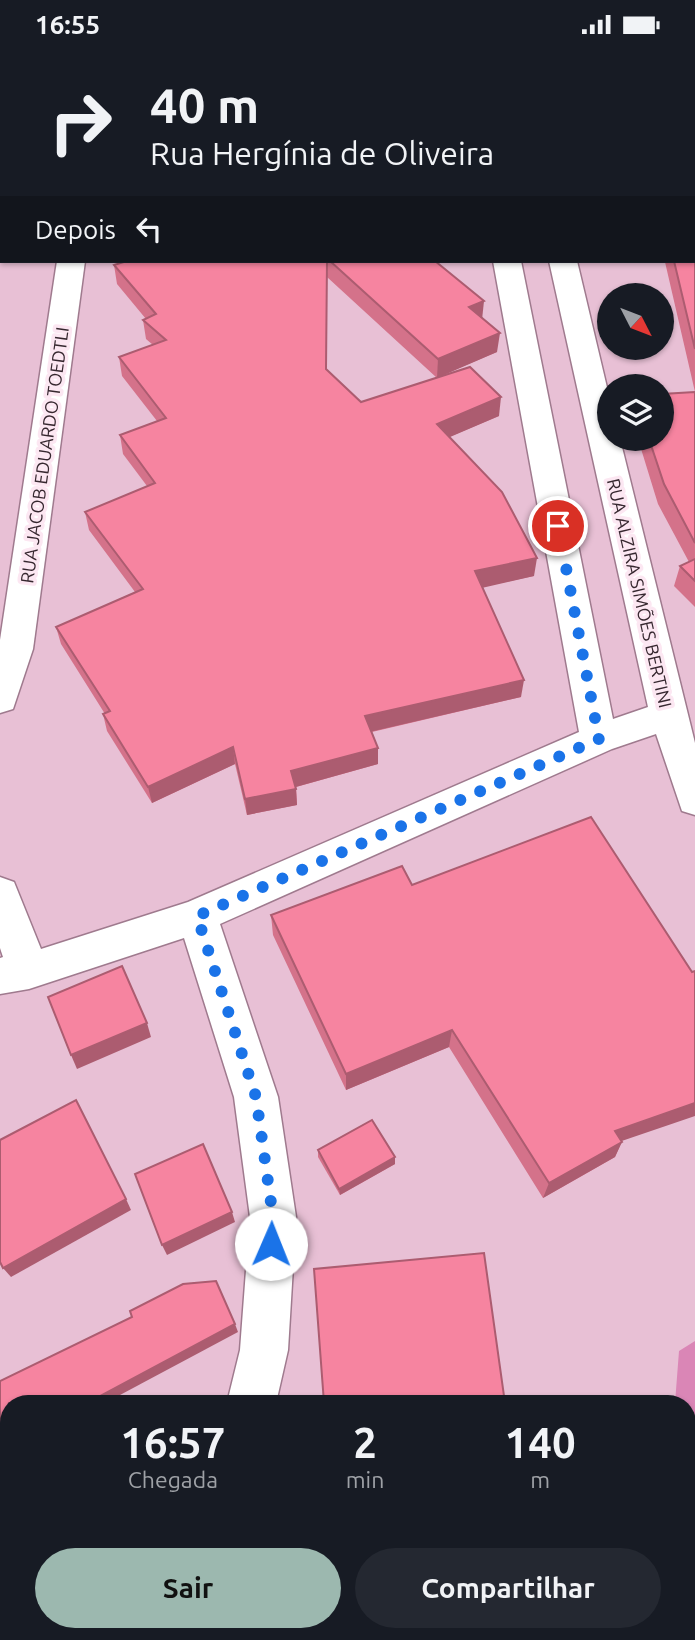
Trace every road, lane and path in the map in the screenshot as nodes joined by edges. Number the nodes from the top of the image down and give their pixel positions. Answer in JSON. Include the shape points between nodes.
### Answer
{"nodes":[{"id":1,"x":71,"y":263,"type":"edge"},
{"id":2,"x":508,"y":263,"type":"edge"},
{"id":3,"x":562,"y":263,"type":"edge"},
{"id":4,"x":0,"y":699,"type":"edge"},
{"id":5,"x":668,"y":715,"type":"junction"},
{"id":6,"x":599,"y":739,"type":"junction"},
{"id":7,"x":695,"y":800,"type":"edge"},
{"id":8,"x":0,"y":894,"type":"edge"},
{"id":9,"x":197,"y":916,"type":"junction"},
{"id":10,"x":15,"y":973,"type":"edge"},
{"id":11,"x":253,"y":1395,"type":"edge"}],
"edges":[{"from":1,"to":4,"type":"street","name":"RUA JACOB EDUARDO TOEDTLI","via":[[16,649]]},
{"from":2,"to":6,"type":"street"},
{"from":3,"to":5,"type":"street","name":"RUA ALZIRA SIMÕES BERTINI"},
{"from":5,"to":6,"type":"street"},
{"from":5,"to":7,"type":"street","name":"RUA ALZIRA SIMÕES BERTINI"},
{"from":6,"to":9,"type":"street"},
{"from":8,"to":10,"type":"street"},
{"from":9,"to":10,"type":"street"},
{"from":9,"to":11,"type":"street","via":[[256,1097],[273,1217],[264,1350]]}]}
